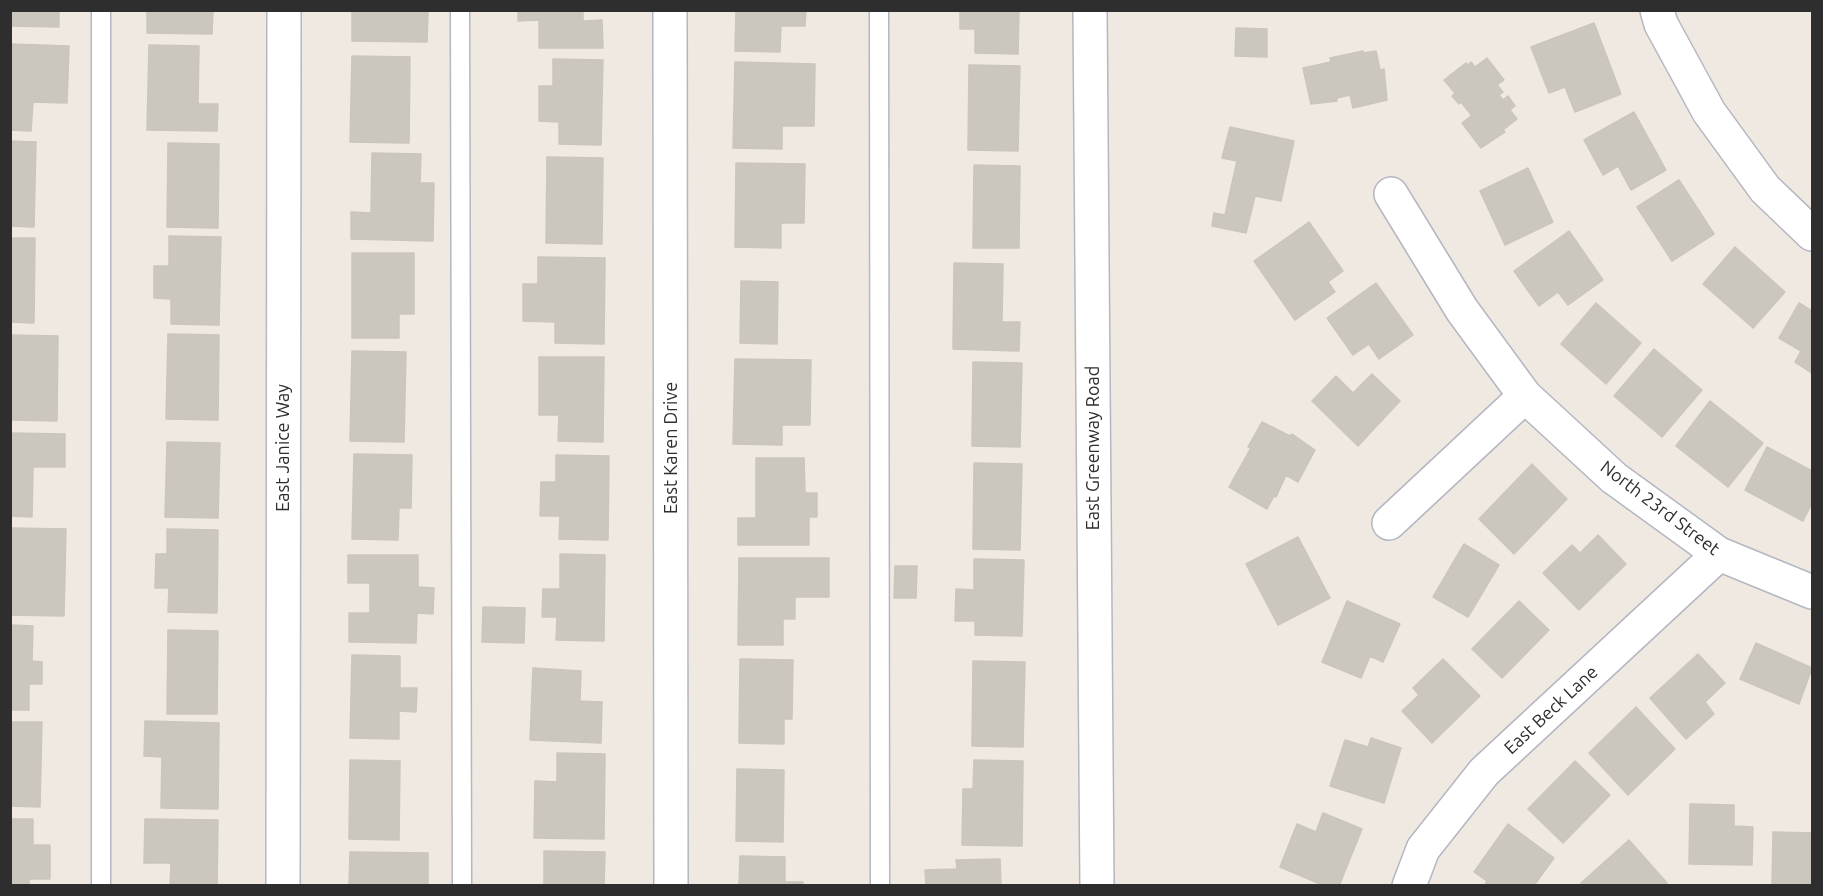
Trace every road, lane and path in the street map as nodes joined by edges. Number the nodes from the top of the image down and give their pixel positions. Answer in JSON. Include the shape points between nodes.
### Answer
{"nodes":[{"id":1,"x":101,"y":10,"type":"edge"},
{"id":2,"x":284,"y":10,"type":"edge"},
{"id":3,"x":460,"y":10,"type":"edge"},
{"id":4,"x":670,"y":10,"type":"edge"},
{"id":5,"x":879,"y":10,"type":"edge"},
{"id":6,"x":1090,"y":10,"type":"edge"},
{"id":7,"x":1657,"y":10,"type":"edge"},
{"id":8,"x":1391,"y":194,"type":"dead end"},
{"id":9,"x":1812,"y":234,"type":"edge"},
{"id":10,"x":1525,"y":396,"type":"junction"},
{"id":11,"x":1389,"y":523,"type":"dead end"},
{"id":12,"x":1719,"y":554,"type":"junction"},
{"id":13,"x":1812,"y":592,"type":"edge"},
{"id":14,"x":101,"y":885,"type":"edge"},
{"id":15,"x":283,"y":885,"type":"edge"},
{"id":16,"x":462,"y":885,"type":"edge"},
{"id":17,"x":671,"y":885,"type":"edge"},
{"id":18,"x":879,"y":885,"type":"edge"},
{"id":19,"x":1096,"y":885,"type":"edge"},
{"id":20,"x":1409,"y":885,"type":"edge"}],
"edges":[{"from":1,"to":14,"type":"lane"},
{"from":2,"to":15,"type":"street","name":"East Janice Way"},
{"from":3,"to":16,"type":"lane"},
{"from":4,"to":17,"type":"street","name":"East Karen Drive"},
{"from":5,"to":18,"type":"lane"},
{"from":6,"to":19,"type":"street","name":"East Greenway Road"},
{"from":7,"to":9,"type":"street","via":[[1709,112],[1765,189]]},
{"from":8,"to":10,"type":"street","name":"North 23rd Street","via":[[1462,310]]},
{"from":10,"to":11,"type":"street"},
{"from":10,"to":12,"type":"street","name":"North 23rd Street","via":[[1614,478]]},
{"from":12,"to":13,"type":"street","name":"North 23rd Street"},
{"from":12,"to":20,"type":"street","name":"East Beck Lane","via":[[1484,772],[1423,849]]}]}
